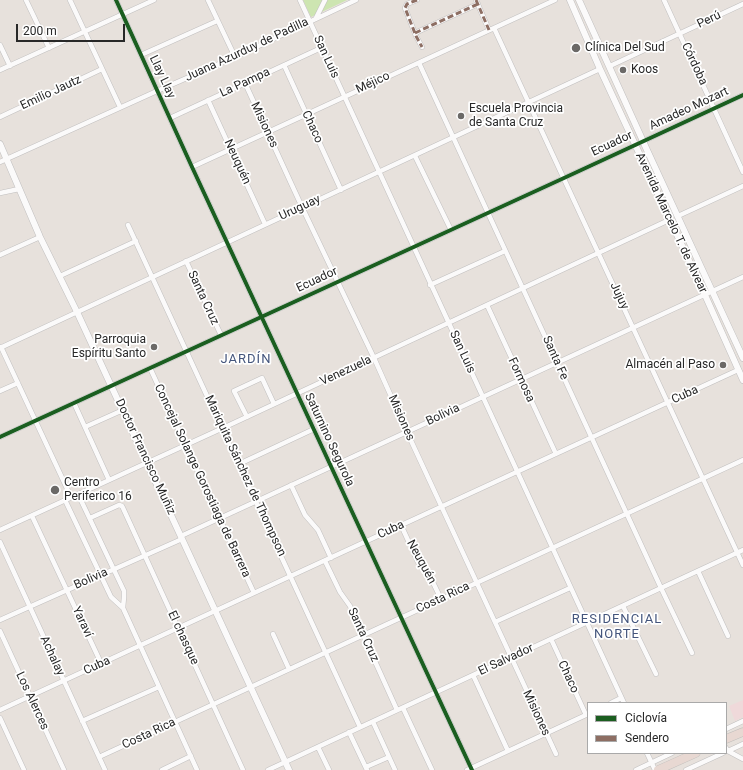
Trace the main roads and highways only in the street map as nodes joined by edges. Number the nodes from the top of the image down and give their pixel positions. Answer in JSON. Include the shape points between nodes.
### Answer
{"nodes":[{"id":1,"x":570,"y":0,"type":"edge"},
{"id":2,"x":579,"y":0,"type":"edge"},
{"id":3,"x":0,"y":144,"type":"edge"},
{"id":4,"x":743,"y":358,"type":"edge"},
{"id":5,"x":743,"y":380,"type":"edge"},
{"id":6,"x":743,"y":732,"type":"edge"},
{"id":7,"x":727,"y":740,"type":"edge"},
{"id":8,"x":694,"y":754,"type":"edge"},
{"id":9,"x":289,"y":770,"type":"edge"},
{"id":10,"x":656,"y":770,"type":"edge"}],
"edges":[{"from":1,"to":5,"type":"main road","name":"Avenida Marcelo T. de Alvear"},
{"from":2,"to":4,"type":"main road","name":"Avenida Marcelo T. de Alvear"},
{"from":3,"to":9,"type":"main road","name":"Doctor Francisco Muñiz","via":[[40,237]]},
{"from":6,"to":7,"type":"highway"},
{"from":8,"to":10,"type":"highway"}]}
